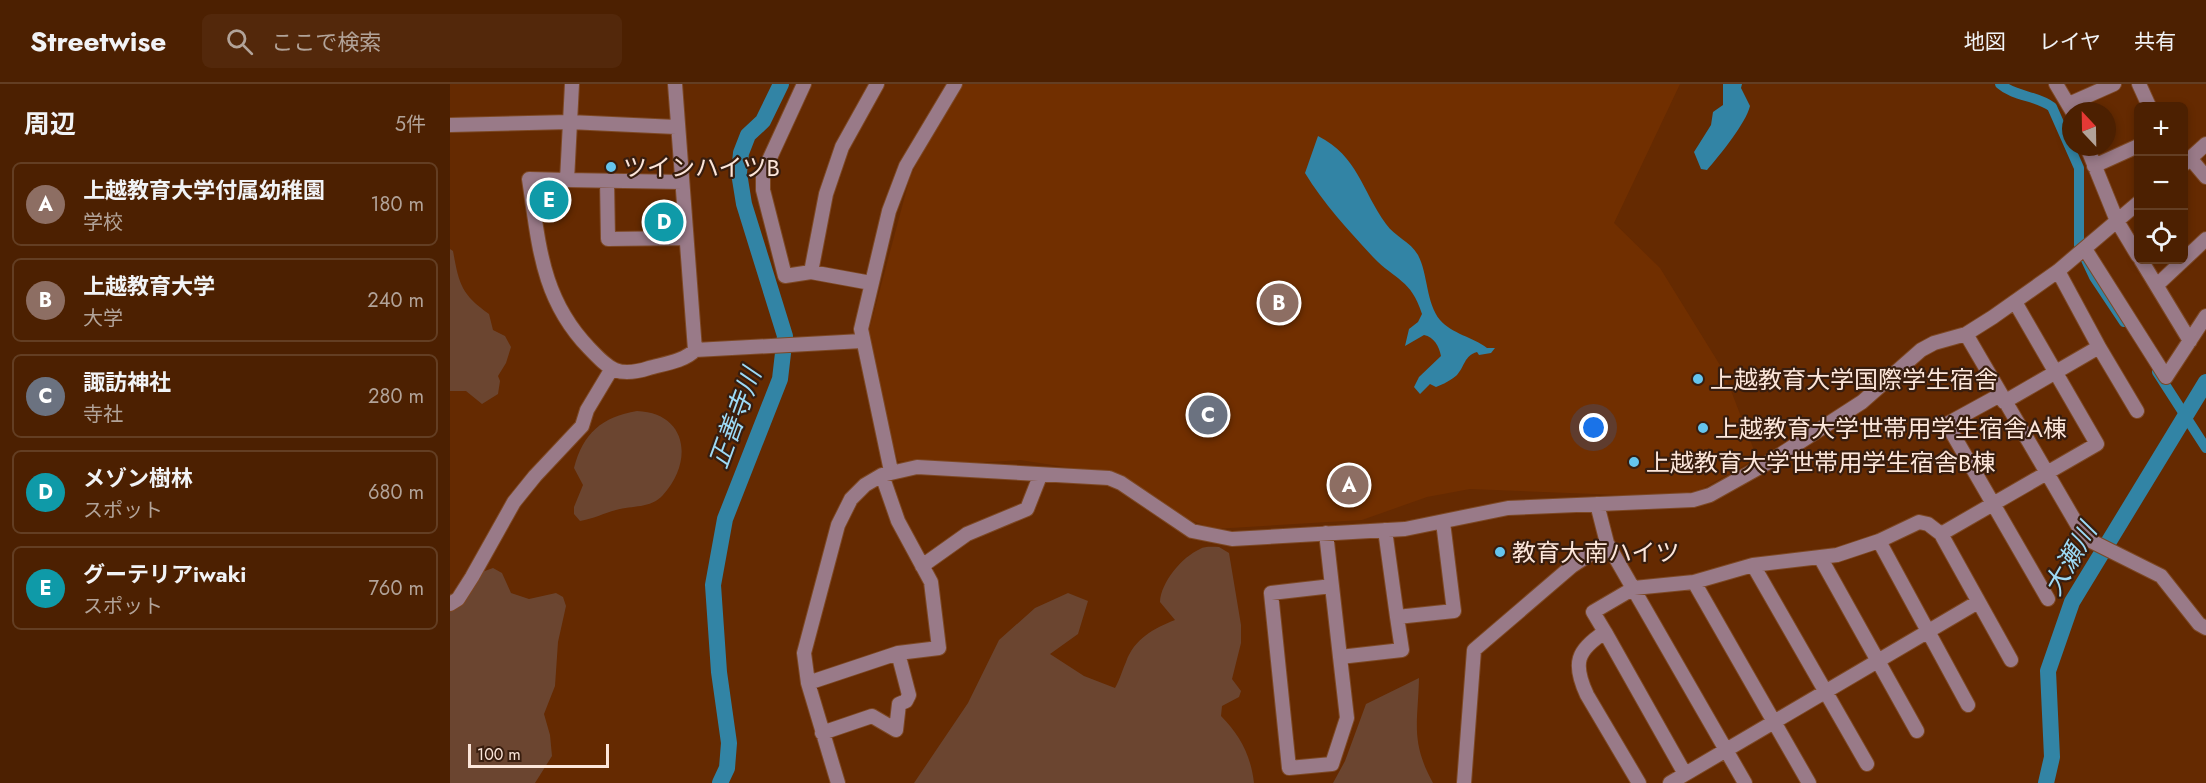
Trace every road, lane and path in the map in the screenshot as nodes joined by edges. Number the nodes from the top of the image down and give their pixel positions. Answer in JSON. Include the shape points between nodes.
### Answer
{"nodes":[{"id":1,"x":572,"y":84,"type":"edge"},
{"id":2,"x":675,"y":84,"type":"edge"},
{"id":3,"x":804,"y":84,"type":"edge"},
{"id":4,"x":877,"y":84,"type":"edge"},
{"id":5,"x":955,"y":84,"type":"edge"},
{"id":6,"x":2056,"y":84,"type":"edge"},
{"id":7,"x":2114,"y":84,"type":"edge"},
{"id":8,"x":2139,"y":84,"type":"edge"},
{"id":9,"x":2067,"y":102,"type":"edge"},
{"id":10,"x":2082,"y":102,"type":"edge"},
{"id":11,"x":2148,"y":102,"type":"edge"},
{"id":12,"x":569,"y":122,"type":"junction"},
{"id":13,"x":450,"y":125,"type":"edge"},
{"id":14,"x":676,"y":127,"type":"junction"},
{"id":15,"x":2206,"y":144,"type":"edge"},
{"id":16,"x":2134,"y":148,"type":"edge"},
{"id":17,"x":2090,"y":156,"type":"edge"},
{"id":18,"x":2188,"y":160,"type":"edge"},
{"id":19,"x":2188,"y":162,"type":"edge"},
{"id":20,"x":2094,"y":166,"type":"junction"},
{"id":21,"x":2206,"y":177,"type":"edge"},
{"id":22,"x":567,"y":180,"type":"junction"},
{"id":23,"x":607,"y":181,"type":"junction"},
{"id":24,"x":682,"y":182,"type":"junction"},
{"id":25,"x":2134,"y":207,"type":"edge"},
{"id":26,"x":2116,"y":221,"type":"junction"},
{"id":27,"x":686,"y":238,"type":"junction"},
{"id":28,"x":2206,"y":239,"type":"edge"},
{"id":29,"x":2085,"y":249,"type":"junction"},
{"id":30,"x":2134,"y":249,"type":"edge"},
{"id":31,"x":2144,"y":264,"type":"edge"},
{"id":32,"x":2058,"y":271,"type":"junction"},
{"id":33,"x":812,"y":272,"type":"junction"},
{"id":34,"x":871,"y":283,"type":"junction"},
{"id":35,"x":2157,"y":285,"type":"junction"},
{"id":36,"x":2015,"y":302,"type":"junction"},
{"id":37,"x":2206,"y":316,"type":"edge"},
{"id":38,"x":1966,"y":334,"type":"junction"},
{"id":39,"x":862,"y":341,"type":"junction"},
{"id":40,"x":2190,"y":341,"type":"junction"},
{"id":41,"x":2098,"y":347,"type":"junction"},
{"id":42,"x":695,"y":350,"type":"junction"},
{"id":43,"x":611,"y":370,"type":"junction"},
{"id":44,"x":2056,"y":372,"type":"junction"},
{"id":45,"x":2002,"y":398,"type":"junction"},
{"id":46,"x":2137,"y":411,"type":"dead end"},
{"id":47,"x":2046,"y":472,"type":"junction"},
{"id":48,"x":887,"y":473,"type":"junction"},
{"id":49,"x":1040,"y":476,"type":"junction"},
{"id":50,"x":1992,"y":503,"type":"junction"},
{"id":51,"x":1597,"y":504,"type":"junction"},
{"id":52,"x":1443,"y":522,"type":"junction"},
{"id":53,"x":1385,"y":530,"type":"junction"},
{"id":54,"x":1326,"y":533,"type":"junction"},
{"id":55,"x":1941,"y":534,"type":"junction"},
{"id":56,"x":1879,"y":541,"type":"junction"},
{"id":57,"x":1606,"y":543,"type":"junction"},
{"id":58,"x":1820,"y":557,"type":"junction"},
{"id":59,"x":1753,"y":565,"type":"junction"},
{"id":60,"x":922,"y":567,"type":"junction"},
{"id":61,"x":1694,"y":582,"type":"junction"},
{"id":62,"x":1332,"y":586,"type":"junction"},
{"id":63,"x":1634,"y":588,"type":"junction"},
{"id":64,"x":2048,"y":599,"type":"dead end"},
{"id":65,"x":1978,"y":602,"type":"junction"},
{"id":66,"x":450,"y":604,"type":"edge"},
{"id":67,"x":1397,"y":617,"type":"junction"},
{"id":68,"x":2206,"y":628,"type":"edge"},
{"id":69,"x":1928,"y":631,"type":"junction"},
{"id":70,"x":1605,"y":632,"type":"junction"},
{"id":71,"x":898,"y":653,"type":"junction"},
{"id":72,"x":1340,"y":657,"type":"junction"},
{"id":73,"x":2011,"y":660,"type":"dead end"},
{"id":74,"x":1877,"y":661,"type":"junction"},
{"id":75,"x":808,"y":683,"type":"junction"},
{"id":76,"x":1825,"y":692,"type":"junction"},
{"id":77,"x":1968,"y":705,"type":"dead end"},
{"id":78,"x":1774,"y":722,"type":"junction"},
{"id":79,"x":1917,"y":731,"type":"dead end"},
{"id":80,"x":822,"y":733,"type":"junction"},
{"id":81,"x":1726,"y":750,"type":"junction"},
{"id":82,"x":1867,"y":764,"type":"dead end"},
{"id":83,"x":1685,"y":774,"type":"junction"},
{"id":84,"x":838,"y":783,"type":"edge"},
{"id":85,"x":1464,"y":783,"type":"edge"},
{"id":86,"x":1639,"y":783,"type":"edge"},
{"id":87,"x":1670,"y":783,"type":"edge"},
{"id":88,"x":1744,"y":783,"type":"edge"},
{"id":89,"x":1809,"y":783,"type":"edge"}],
"edges":[{"from":1,"to":12,"type":"street"},
{"from":2,"to":14,"type":"street"},
{"from":3,"to":33,"type":"street","via":[[765,166],[763,181],[785,276]]},
{"from":4,"to":33,"type":"street","via":[[838,157],[826,194]]},
{"from":5,"to":34,"type":"street","via":[[906,166],[889,211]]},
{"from":6,"to":9,"type":"street"},
{"from":7,"to":10,"type":"street"},
{"from":8,"to":11,"type":"street"},
{"from":12,"to":13,"type":"street"},
{"from":12,"to":14,"type":"street"},
{"from":12,"to":22,"type":"street"},
{"from":14,"to":24,"type":"street"},
{"from":15,"to":18,"type":"street"},
{"from":16,"to":20,"type":"street"},
{"from":17,"to":20,"type":"street"},
{"from":19,"to":21,"type":"street"},
{"from":20,"to":26,"type":"street"},
{"from":22,"to":23,"type":"street"},
{"from":22,"to":43,"type":"street","via":[[529,179],[543,268],[569,324]]},
{"from":23,"to":24,"type":"street"},
{"from":23,"to":27,"type":"street","via":[[608,239]]},
{"from":24,"to":27,"type":"street"},
{"from":25,"to":26,"type":"street"},
{"from":26,"to":29,"type":"street"},
{"from":26,"to":30,"type":"street"},
{"from":27,"to":42,"type":"street"},
{"from":28,"to":35,"type":"street"},
{"from":29,"to":32,"type":"street"},
{"from":29,"to":40,"type":"street","via":[[2166,377]]},
{"from":31,"to":35,"type":"street"},
{"from":32,"to":36,"type":"street"},
{"from":32,"to":41,"type":"street"},
{"from":33,"to":34,"type":"street"},
{"from":34,"to":39,"type":"street"},
{"from":35,"to":40,"type":"street"},
{"from":36,"to":38,"type":"street"},
{"from":36,"to":44,"type":"street"},
{"from":37,"to":40,"type":"street"},
{"from":38,"to":45,"type":"street"},
{"from":38,"to":51,"type":"street","via":[[1921,350],[1862,402],[1710,495],[1677,502]]},
{"from":39,"to":42,"type":"street"},
{"from":39,"to":48,"type":"street"},
{"from":41,"to":44,"type":"street"},
{"from":41,"to":46,"type":"street"},
{"from":42,"to":43,"type":"street","via":[[642,371],[623,374]]},
{"from":43,"to":66,"type":"street","via":[[582,426],[514,502],[472,577],[458,599]]},
{"from":44,"to":45,"type":"street"},
{"from":44,"to":47,"type":"street","via":[[2097,444]]},
{"from":45,"to":47,"type":"street"},
{"from":45,"to":50,"type":"street","via":[[1947,424]]},
{"from":47,"to":50,"type":"street"},
{"from":47,"to":68,"type":"street","via":[[2082,533],[2161,576]]},
{"from":48,"to":49,"type":"street","via":[[917,467]]},
{"from":48,"to":60,"type":"street","via":[[898,521]]},
{"from":48,"to":75,"type":"street","via":[[865,485],[851,499],[838,525],[804,653]]},
{"from":49,"to":54,"type":"street","via":[[1108,478],[1192,531],[1210,536],[1252,538]]},
{"from":49,"to":60,"type":"street","via":[[1027,509],[967,534]]},
{"from":50,"to":55,"type":"street"},
{"from":50,"to":64,"type":"street"},
{"from":51,"to":52,"type":"street","via":[[1508,508]]},
{"from":51,"to":57,"type":"street"},
{"from":52,"to":53,"type":"street"},
{"from":52,"to":67,"type":"street","via":[[1454,611]]},
{"from":53,"to":54,"type":"street"},
{"from":53,"to":67,"type":"street"},
{"from":54,"to":62,"type":"street"},
{"from":55,"to":56,"type":"street","via":[[1929,524],[1919,522]]},
{"from":55,"to":65,"type":"street"},
{"from":56,"to":58,"type":"street"},
{"from":56,"to":69,"type":"street"},
{"from":57,"to":63,"type":"street"},
{"from":57,"to":85,"type":"street","via":[[1474,650]]},
{"from":58,"to":59,"type":"street"},
{"from":58,"to":74,"type":"street"},
{"from":59,"to":61,"type":"street"},
{"from":59,"to":76,"type":"street"},
{"from":60,"to":71,"type":"street","via":[[931,582],[939,648]]},
{"from":61,"to":63,"type":"street"},
{"from":61,"to":78,"type":"street"},
{"from":62,"to":72,"type":"street"},
{"from":62,"to":72,"type":"street","via":[[1271,593],[1289,768],[1332,764],[1347,718]]},
{"from":63,"to":70,"type":"street","via":[[1593,612]]},
{"from":63,"to":81,"type":"street"},
{"from":65,"to":69,"type":"street"},
{"from":65,"to":73,"type":"street"},
{"from":67,"to":72,"type":"street","via":[[1402,650]]},
{"from":69,"to":74,"type":"street"},
{"from":69,"to":77,"type":"street"},
{"from":70,"to":83,"type":"street"},
{"from":70,"to":86,"type":"street","via":[[1581,651],[1582,684]]},
{"from":71,"to":75,"type":"street"},
{"from":71,"to":80,"type":"street","via":[[909,695],[899,704],[896,730],[872,716]]},
{"from":74,"to":76,"type":"street"},
{"from":74,"to":79,"type":"street"},
{"from":75,"to":80,"type":"street"},
{"from":76,"to":78,"type":"street"},
{"from":76,"to":82,"type":"street"},
{"from":78,"to":81,"type":"street"},
{"from":78,"to":89,"type":"street"},
{"from":80,"to":84,"type":"street"},
{"from":81,"to":83,"type":"street"},
{"from":81,"to":88,"type":"street"},
{"from":83,"to":87,"type":"street"}]}
